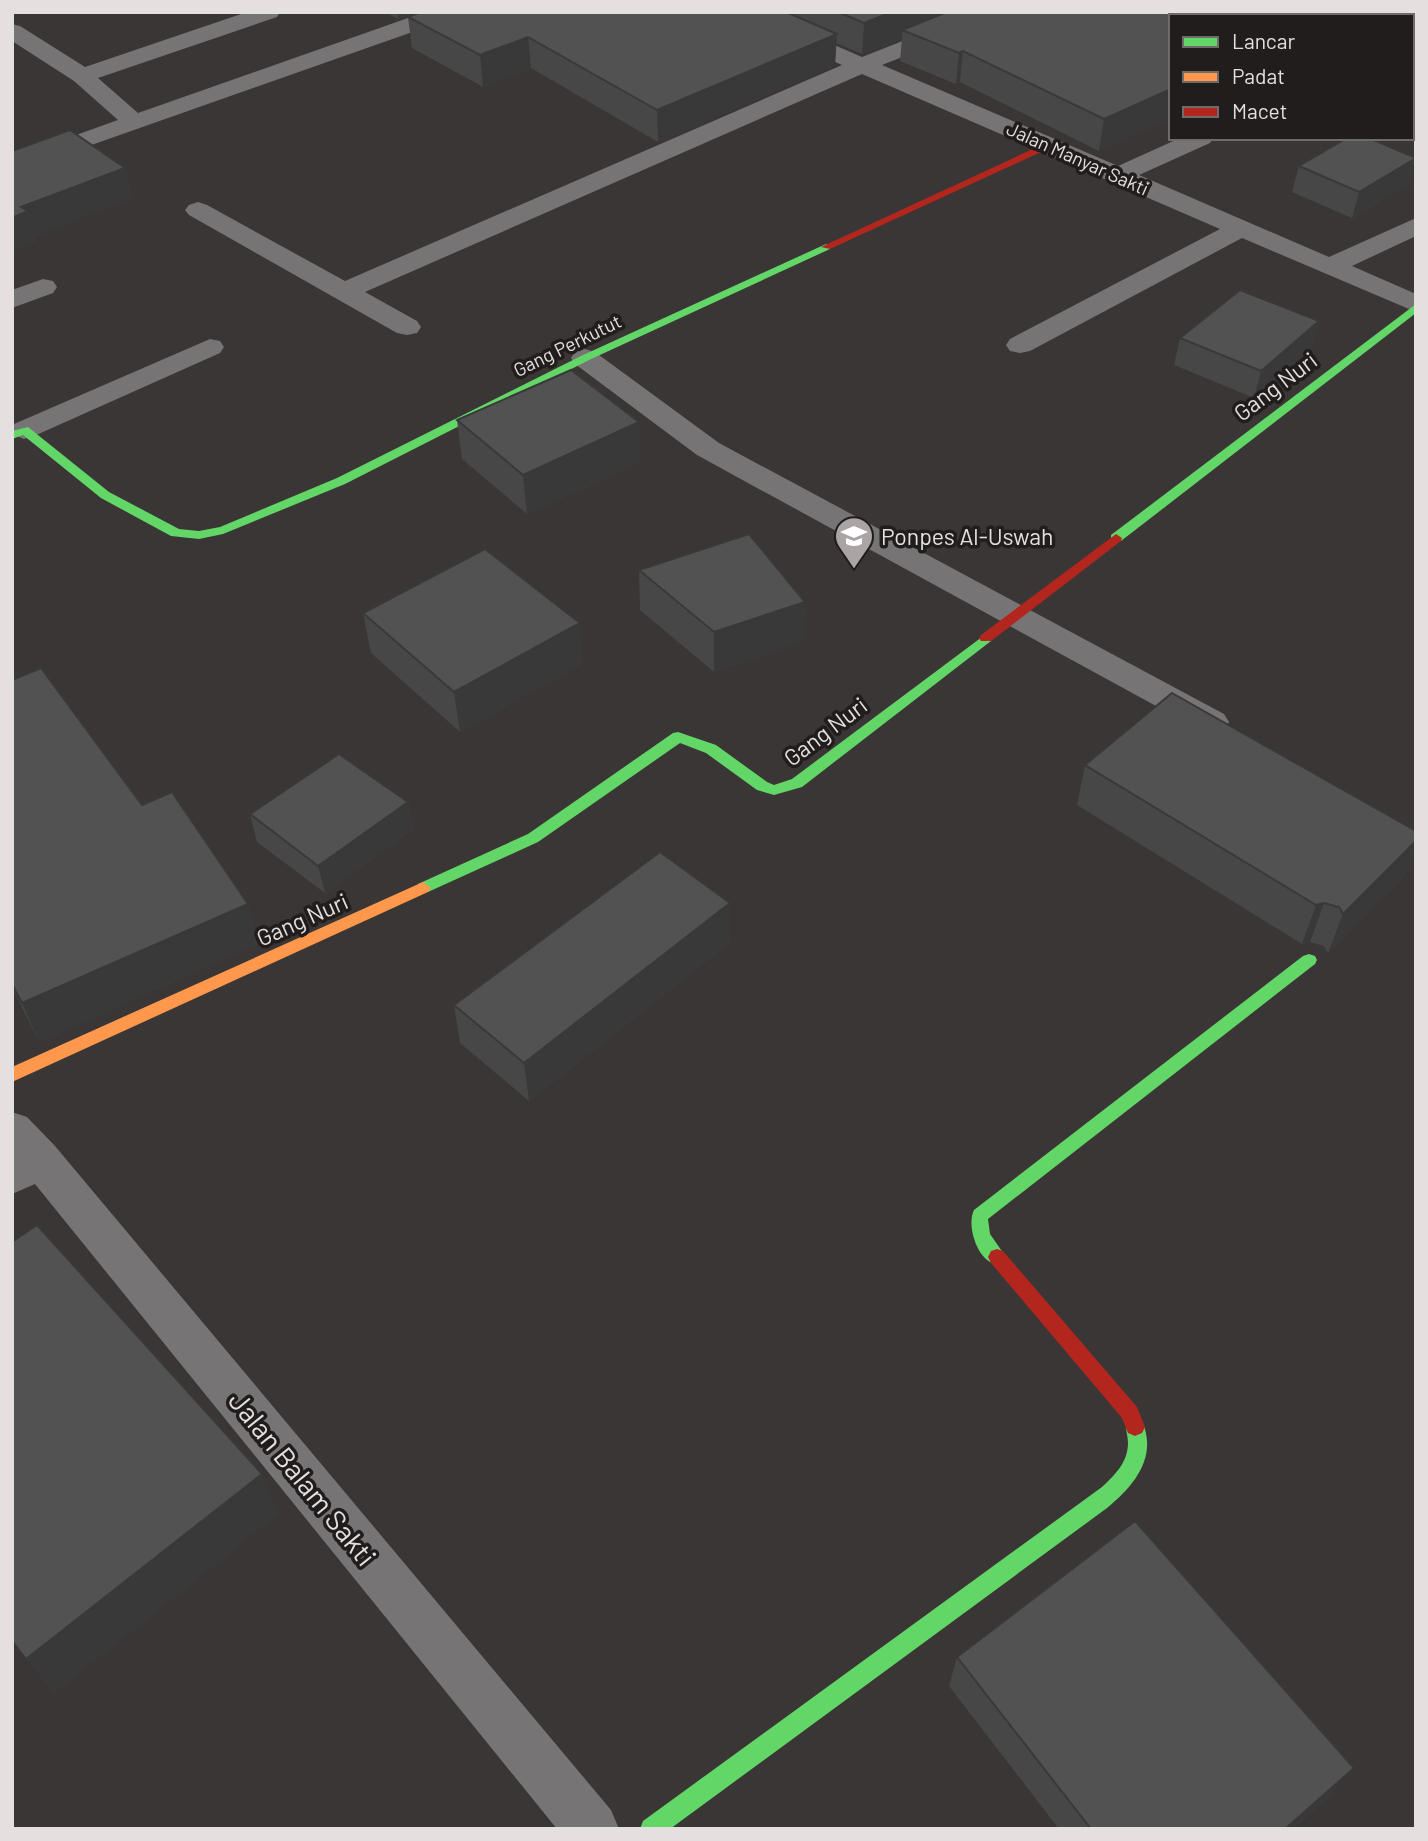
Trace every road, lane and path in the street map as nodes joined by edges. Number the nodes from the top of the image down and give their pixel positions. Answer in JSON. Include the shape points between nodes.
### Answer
{"nodes":[{"id":1,"x":269,"y":12,"type":"edge"},
{"id":2,"x":447,"y":12,"type":"edge"},
{"id":3,"x":739,"y":12,"type":"edge"},
{"id":4,"x":996,"y":12,"type":"edge"},
{"id":5,"x":12,"y":31,"type":"edge"},
{"id":6,"x":862,"y":65,"type":"junction"},
{"id":7,"x":82,"y":76,"type":"junction"},
{"id":8,"x":135,"y":122,"type":"junction"},
{"id":9,"x":1197,"y":140,"type":"edge"},
{"id":10,"x":1048,"y":145,"type":"junction"},
{"id":11,"x":12,"y":166,"type":"edge"},
{"id":12,"x":1117,"y":176,"type":"junction"},
{"id":13,"x":198,"y":210,"type":"dead end"},
{"id":14,"x":1416,"y":226,"type":"edge"},
{"id":15,"x":1240,"y":229,"type":"junction"},
{"id":16,"x":1329,"y":267,"type":"junction"},
{"id":17,"x":43,"y":287,"type":"dead end"},
{"id":18,"x":342,"y":292,"type":"junction"},
{"id":19,"x":12,"y":300,"type":"edge"},
{"id":20,"x":1416,"y":306,"type":"edge"},
{"id":21,"x":407,"y":327,"type":"dead end"},
{"id":22,"x":1020,"y":345,"type":"dead end"},
{"id":23,"x":210,"y":347,"type":"dead end"},
{"id":24,"x":585,"y":358,"type":"junction"},
{"id":25,"x":18,"y":432,"type":"edge"},
{"id":26,"x":1015,"y":614,"type":"junction"},
{"id":27,"x":1243,"y":740,"type":"edge"},
{"id":28,"x":1309,"y":960,"type":"dead end"},
{"id":29,"x":12,"y":1075,"type":"edge"},
{"id":30,"x":22,"y":1155,"type":"edge"},
{"id":31,"x":593,"y":1829,"type":"edge"},
{"id":32,"x":651,"y":1829,"type":"edge"}],
"edges":[{"from":1,"to":7,"type":"street"},
{"from":2,"to":8,"type":"street"},
{"from":3,"to":6,"type":"street","name":"Jalan Manyar Sakti"},
{"from":4,"to":6,"type":"street"},
{"from":5,"to":7,"type":"street"},
{"from":6,"to":10,"type":"street","name":"Jalan Manyar Sakti"},
{"from":6,"to":18,"type":"street"},
{"from":7,"to":8,"type":"street"},
{"from":8,"to":11,"type":"street"},
{"from":9,"to":12,"type":"street"},
{"from":10,"to":12,"type":"street","name":"Jalan Manyar Sakti"},
{"from":10,"to":24,"type":"street","name":"Gang Perkutut"},
{"from":12,"to":15,"type":"street","name":"Jalan Manyar Sakti"},
{"from":13,"to":18,"type":"street"},
{"from":14,"to":16,"type":"street"},
{"from":15,"to":16,"type":"street","name":"Jalan Manyar Sakti"},
{"from":15,"to":22,"type":"street"},
{"from":16,"to":20,"type":"street","name":"Jalan Manyar Sakti"},
{"from":17,"to":19,"type":"street"},
{"from":18,"to":21,"type":"street"},
{"from":20,"to":26,"type":"street","name":"Gang Nuri"},
{"from":23,"to":25,"type":"street"},
{"from":24,"to":25,"type":"street","name":"Gang Perkutut","via":[[341,481],[223,530],[199,535],[176,533],[105,495]]},
{"from":24,"to":26,"type":"street","via":[[708,449]]},
{"from":26,"to":27,"type":"street"},
{"from":26,"to":29,"type":"street","name":"Gang Nuri","via":[[797,783],[774,790],[762,786],[711,749],[678,737],[533,838]]},
{"from":28,"to":32,"type":"street","via":[[980,1214],[981,1238],[1130,1413],[1139,1451],[1123,1482]]},
{"from":30,"to":31,"type":"street","name":"Jalan Balam Sakti"}]}
